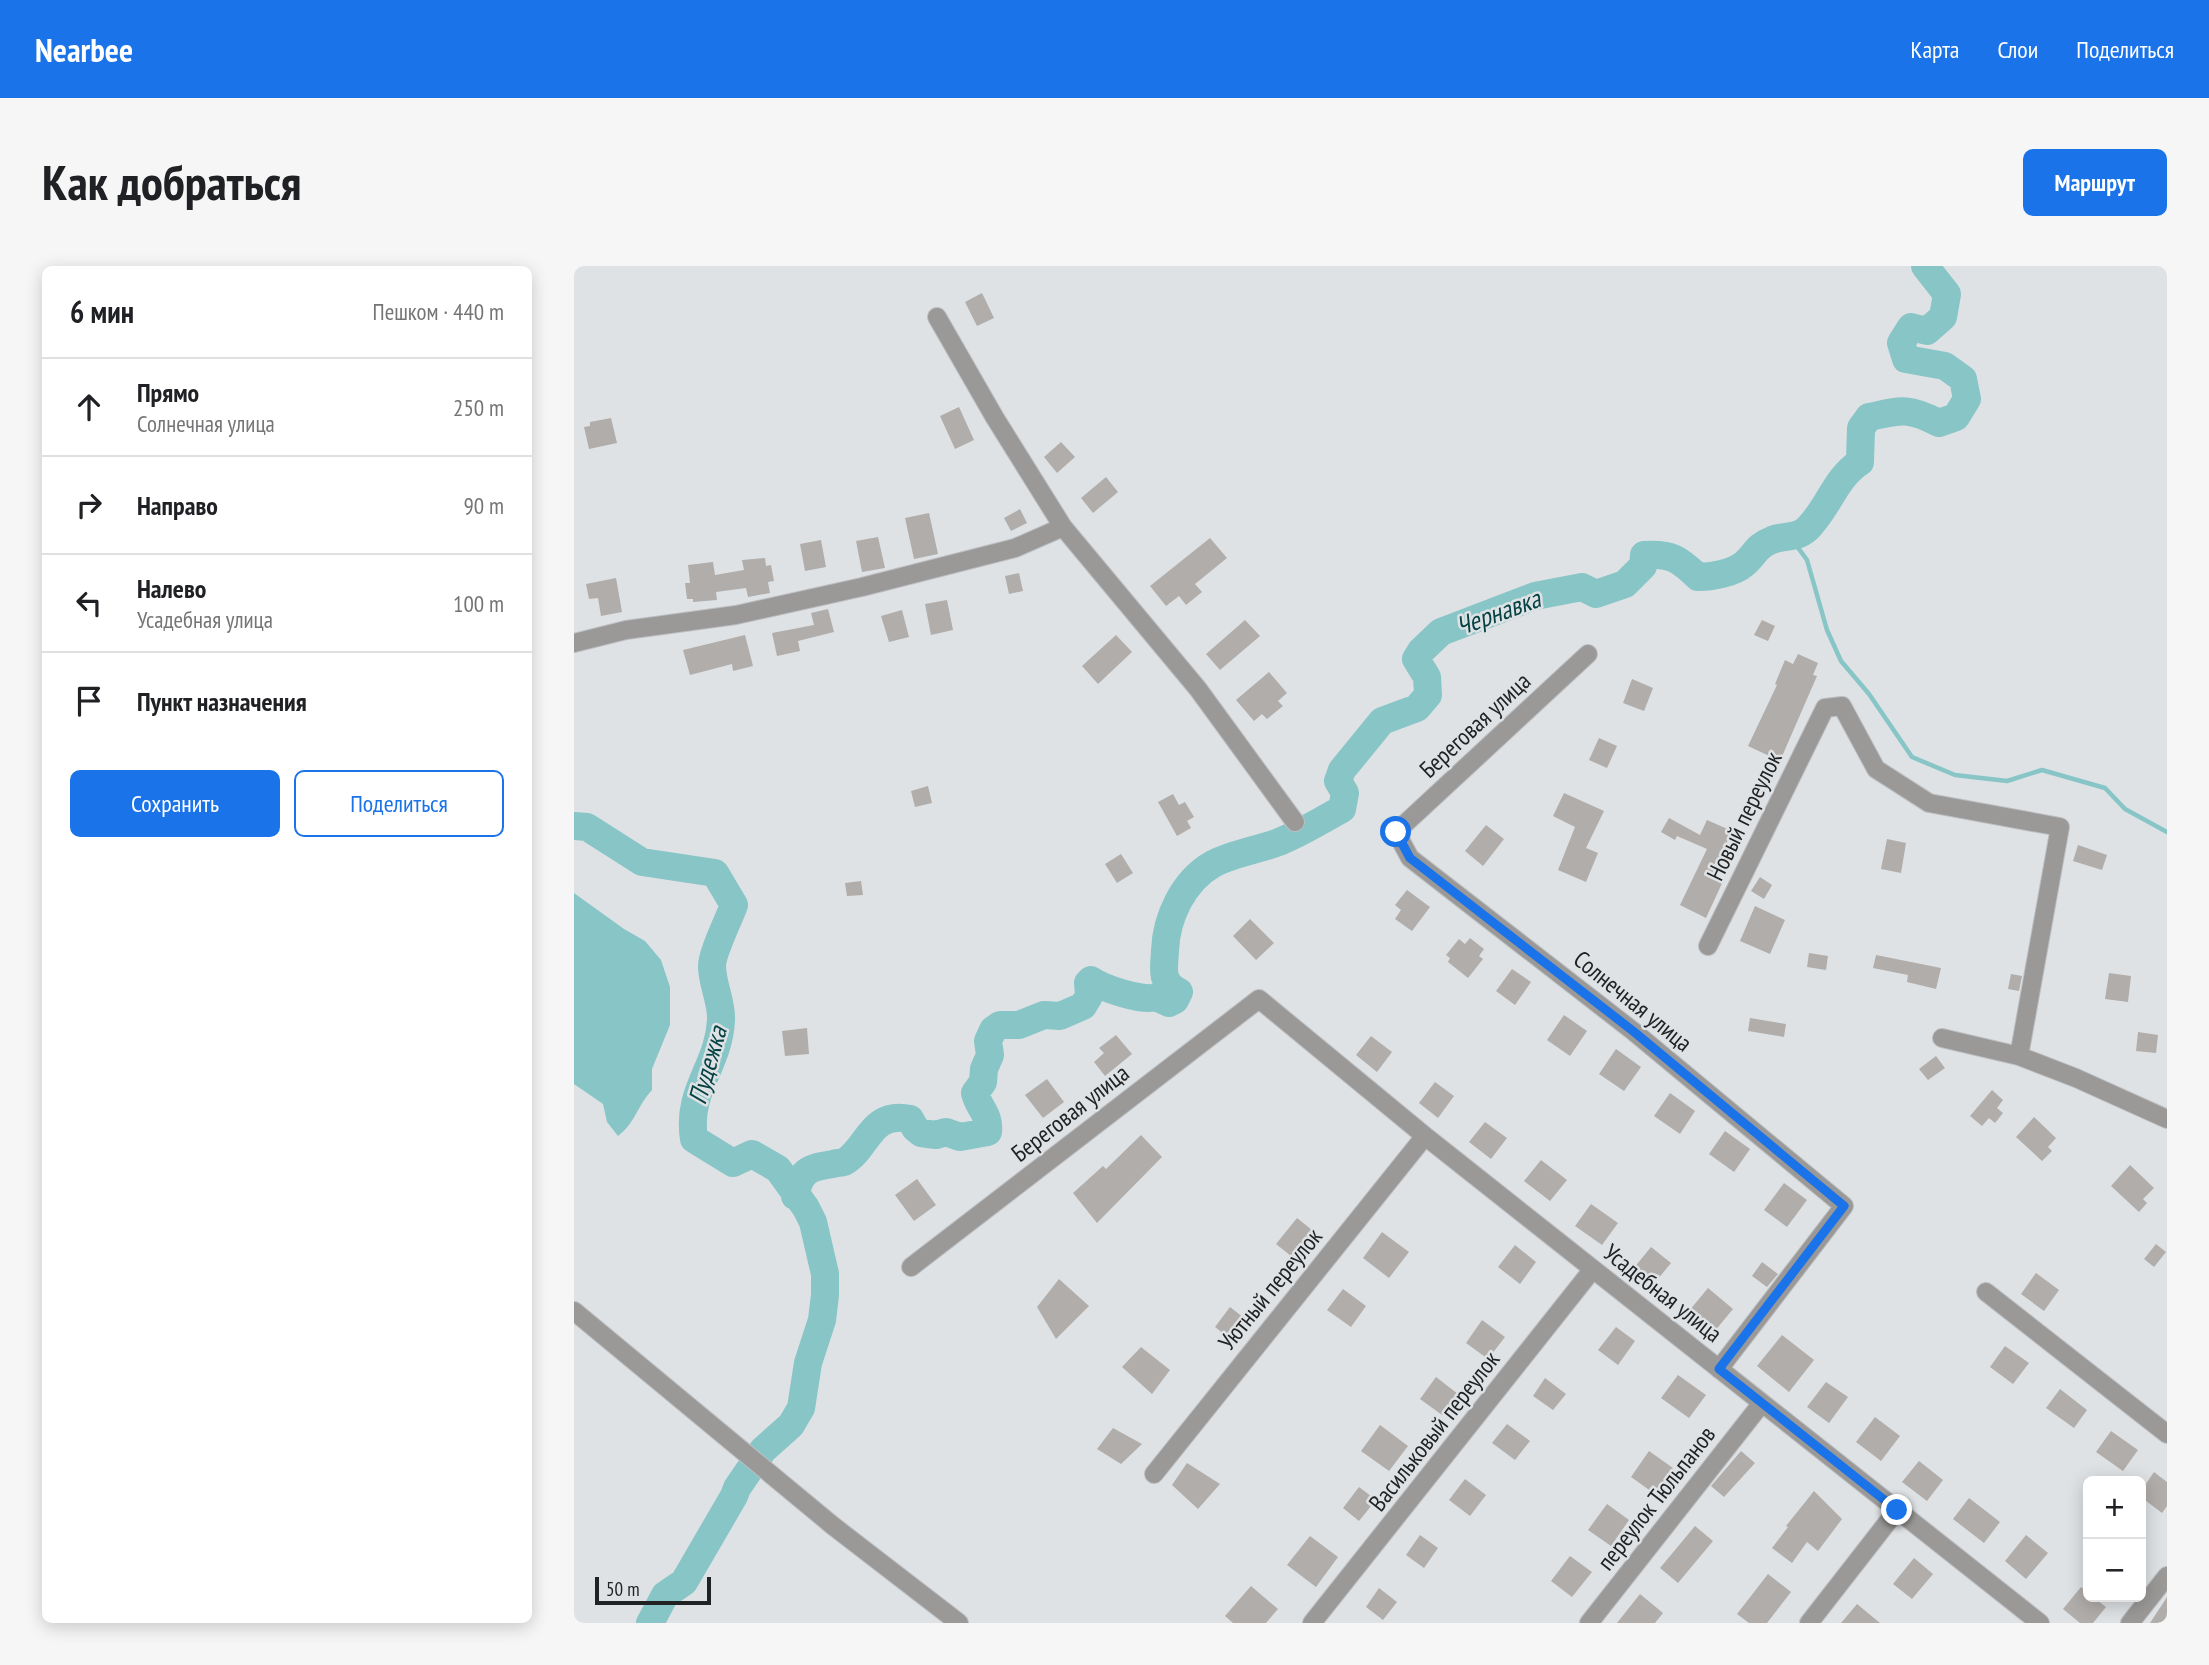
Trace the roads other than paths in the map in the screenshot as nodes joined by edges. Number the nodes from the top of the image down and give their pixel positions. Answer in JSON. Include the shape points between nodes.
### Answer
{"nodes":[{"id":1,"x":937,"y":317,"type":"dead end"},
{"id":2,"x":1063,"y":527,"type":"junction"},
{"id":3,"x":574,"y":643,"type":"edge"},
{"id":4,"x":1588,"y":653,"type":"dead end"},
{"id":5,"x":1295,"y":822,"type":"dead end"},
{"id":6,"x":1396,"y":832,"type":"joint"},
{"id":7,"x":1708,"y":946,"type":"dead end"},
{"id":8,"x":1259,"y":999,"type":"joint"},
{"id":9,"x":1942,"y":1038,"type":"dead end"},
{"id":10,"x":2019,"y":1056,"type":"junction"},
{"id":11,"x":2167,"y":1119,"type":"edge"},
{"id":12,"x":1424,"y":1136,"type":"junction"},
{"id":13,"x":911,"y":1267,"type":"dead end"},
{"id":14,"x":1593,"y":1269,"type":"junction"},
{"id":15,"x":1986,"y":1292,"type":"dead end"},
{"id":16,"x":574,"y":1311,"type":"edge"},
{"id":17,"x":1719,"y":1369,"type":"junction"},
{"id":18,"x":1762,"y":1403,"type":"junction"},
{"id":19,"x":2167,"y":1434,"type":"edge"},
{"id":20,"x":1154,"y":1474,"type":"dead end"},
{"id":21,"x":1897,"y":1510,"type":"junction"},
{"id":22,"x":2167,"y":1576,"type":"edge"},
{"id":23,"x":959,"y":1623,"type":"edge"},
{"id":24,"x":1312,"y":1623,"type":"edge"},
{"id":25,"x":1589,"y":1623,"type":"edge"},
{"id":26,"x":1809,"y":1623,"type":"edge"},
{"id":27,"x":2040,"y":1623,"type":"edge"},
{"id":28,"x":2130,"y":1623,"type":"edge"}],
"edges":[{"from":1,"to":2,"type":"street"},
{"from":2,"to":3,"type":"street","via":[[1015,548],[862,587]]},
{"from":2,"to":5,"type":"street","via":[[1198,690]]},
{"from":4,"to":6,"type":"street","name":"Береговая улица"},
{"from":6,"to":17,"type":"street","name":"Солнечная улица","via":[[1410,858],[1633,1031],[1844,1206]]},
{"from":7,"to":10,"type":"street","name":"Новый переулок","via":[[1825,708],[1842,706],[1876,769],[1929,803],[2060,827]]},
{"from":8,"to":12,"type":"street","name":"Усадебная улица"},
{"from":8,"to":13,"type":"street","name":"Береговая улица"},
{"from":9,"to":10,"type":"street"},
{"from":10,"to":11,"type":"street"},
{"from":12,"to":14,"type":"street","name":"Усадебная улица"},
{"from":12,"to":20,"type":"street","name":"Уютный переулок"},
{"from":14,"to":17,"type":"street","name":"Усадебная улица"},
{"from":14,"to":24,"type":"street","name":"Васильковый переулок"},
{"from":15,"to":19,"type":"street"},
{"from":16,"to":23,"type":"street","via":[[832,1525]]},
{"from":17,"to":18,"type":"street","name":"Усадебная улица"},
{"from":18,"to":21,"type":"street","name":"Усадебная улица"},
{"from":18,"to":25,"type":"street","name":"переулок Тюльпанов"},
{"from":21,"to":26,"type":"street"},
{"from":21,"to":27,"type":"street","name":"Усадебная улица"},
{"from":22,"to":28,"type":"street"}]}
